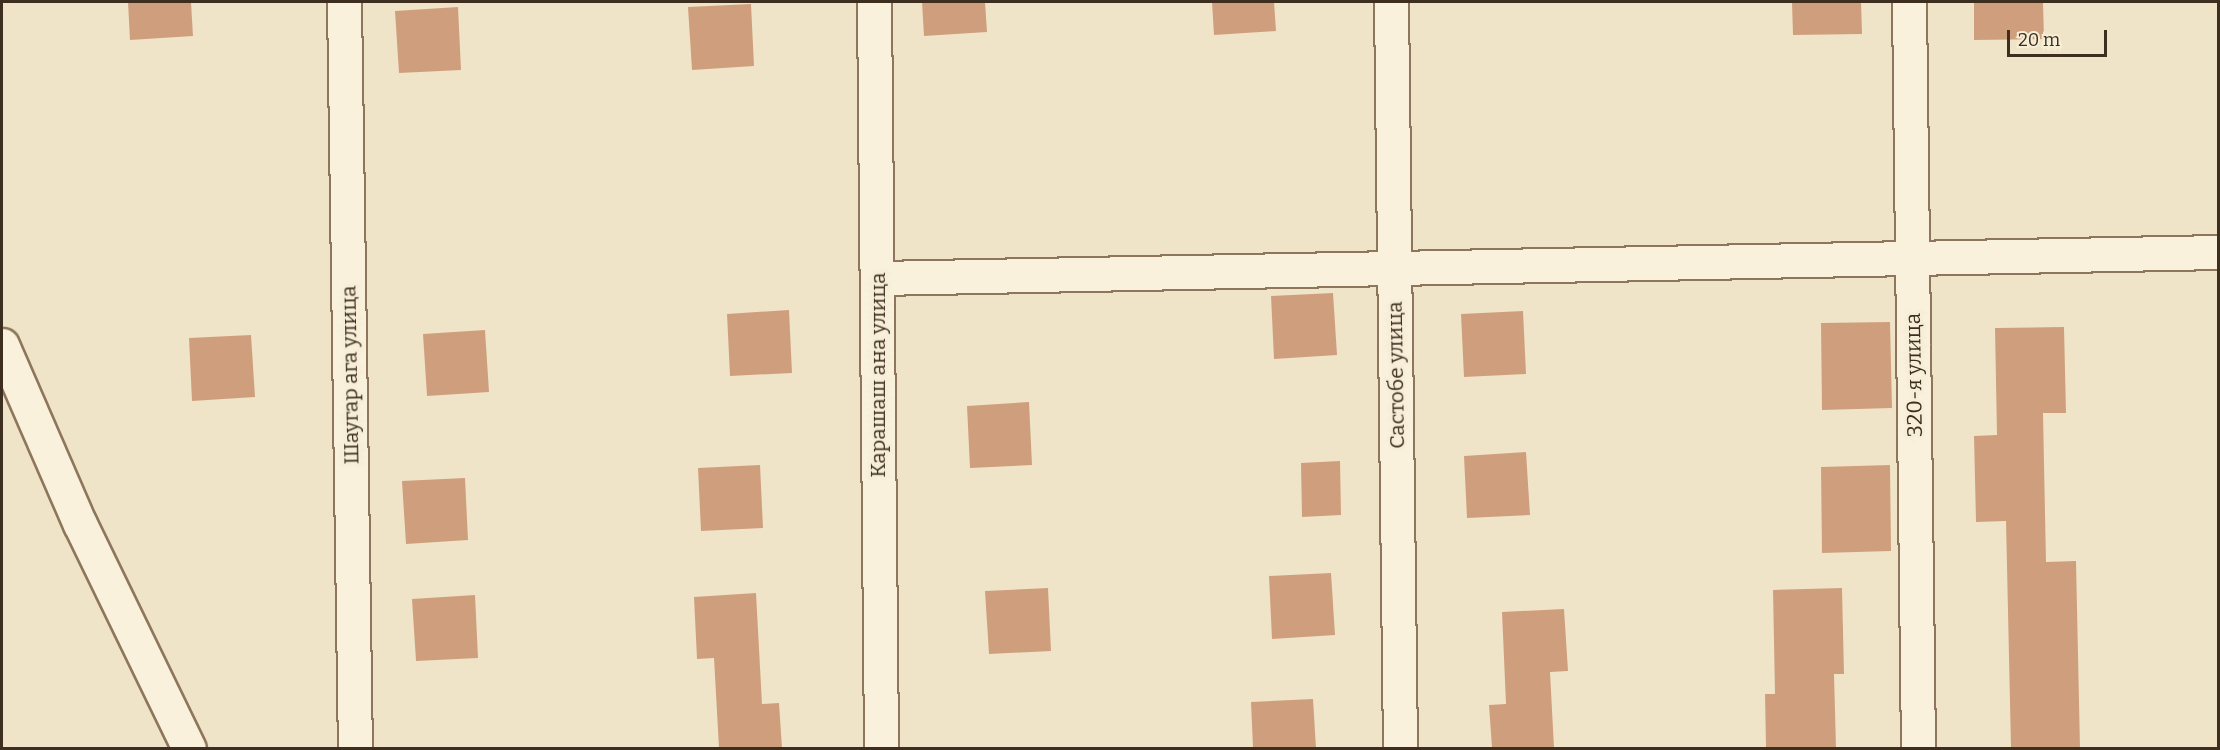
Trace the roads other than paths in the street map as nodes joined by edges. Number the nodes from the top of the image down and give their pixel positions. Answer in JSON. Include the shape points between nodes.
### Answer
{"nodes":[{"id":1,"x":344,"y":2,"type":"edge"},
{"id":2,"x":874,"y":2,"type":"edge"},
{"id":3,"x":1391,"y":2,"type":"edge"},
{"id":4,"x":1909,"y":2,"type":"edge"},
{"id":5,"x":2218,"y":252,"type":"edge"},
{"id":6,"x":1912,"y":256,"type":"junction"},
{"id":7,"x":1395,"y":264,"type":"junction"},
{"id":8,"x":878,"y":278,"type":"junction"},
{"id":9,"x":2,"y":345,"type":"edge"},
{"id":10,"x":189,"y":748,"type":"edge"},
{"id":11,"x":355,"y":748,"type":"edge"},
{"id":12,"x":881,"y":748,"type":"edge"},
{"id":13,"x":1400,"y":748,"type":"edge"},
{"id":14,"x":1918,"y":748,"type":"edge"}],
"edges":[{"from":1,"to":11,"type":"street","name":"Шаугар ага улица"},
{"from":2,"to":8,"type":"street","name":"Карашаш ана улица"},
{"from":3,"to":7,"type":"street","name":"Састобе улица"},
{"from":4,"to":6,"type":"street","name":"320-я улица"},
{"from":5,"to":6,"type":"street"},
{"from":6,"to":7,"type":"street"},
{"from":6,"to":14,"type":"street","name":"320-я улица"},
{"from":7,"to":8,"type":"street"},
{"from":7,"to":13,"type":"street","name":"Састобе улица"},
{"from":8,"to":12,"type":"street","name":"Карашаш ана улица"},
{"from":9,"to":10,"type":"street","via":[[80,524]]}]}
